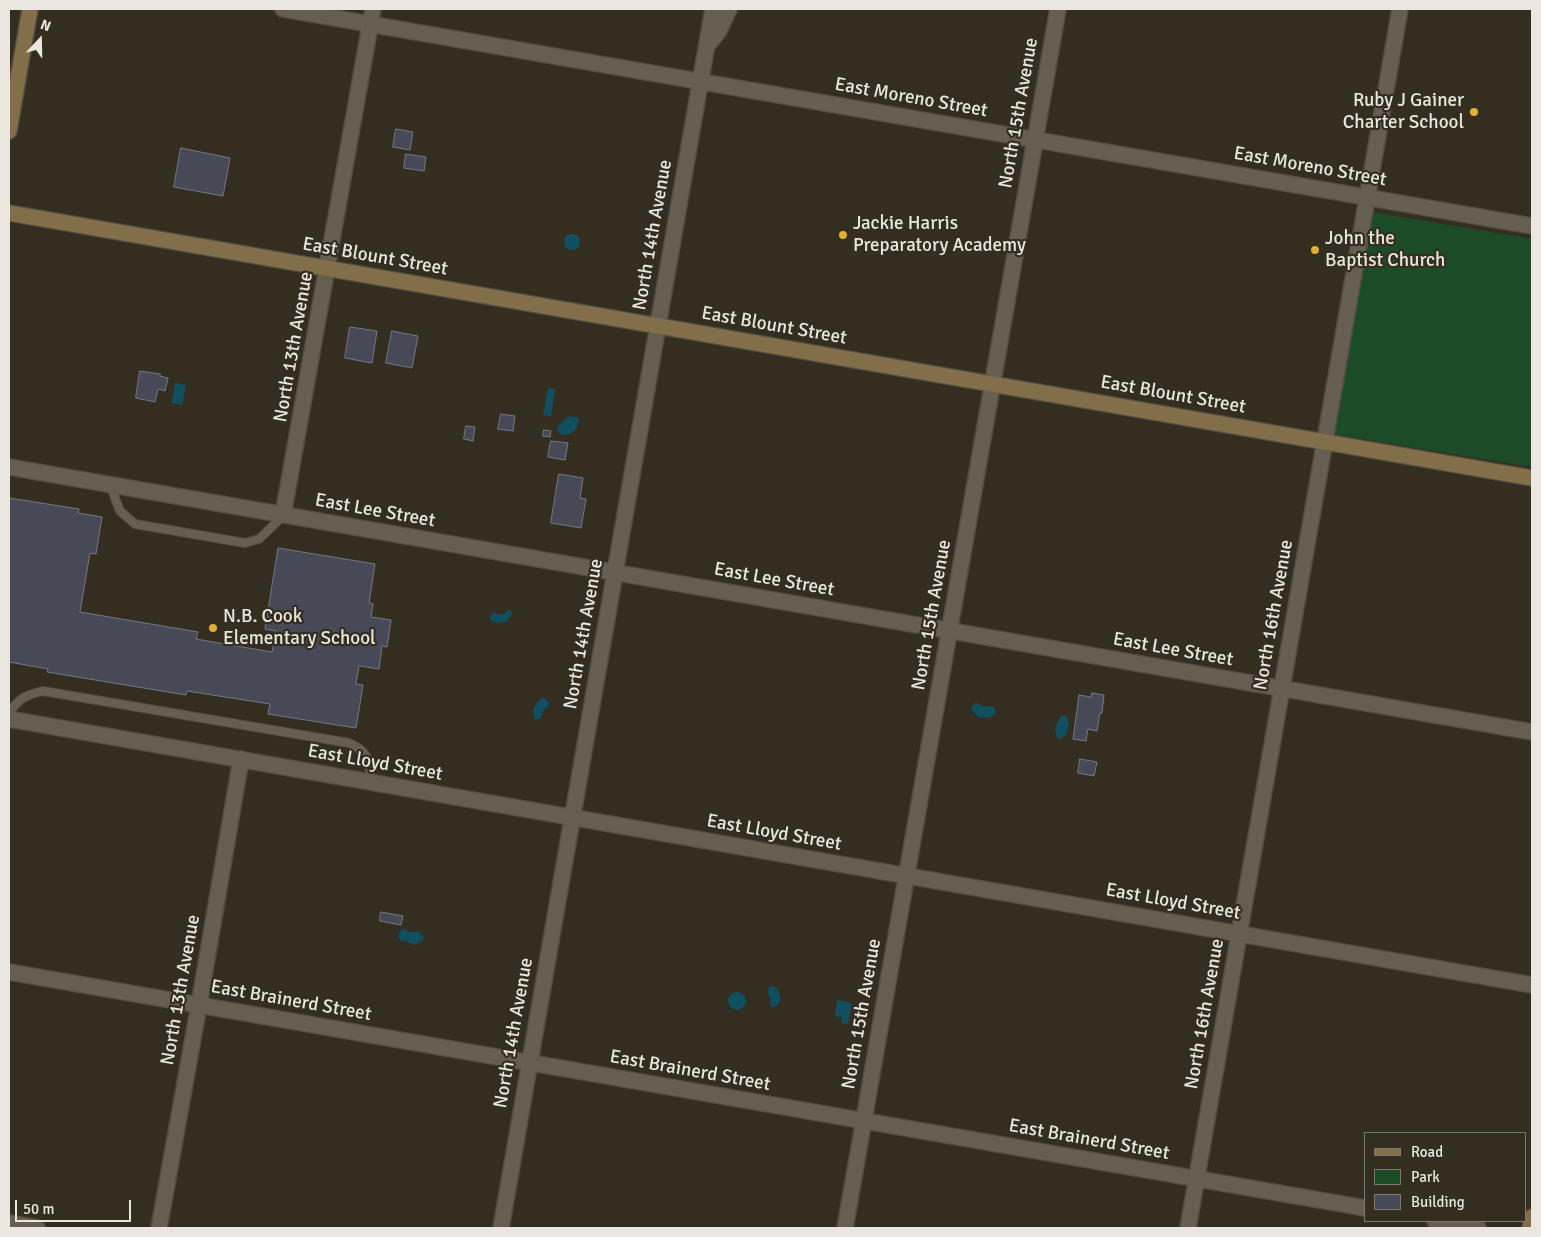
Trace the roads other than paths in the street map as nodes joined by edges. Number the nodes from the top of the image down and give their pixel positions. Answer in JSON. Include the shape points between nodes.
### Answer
{"nodes":[{"id":1,"x":30,"y":9,"type":"edge"},
{"id":2,"x":282,"y":9,"type":"edge"},
{"id":3,"x":373,"y":9,"type":"edge"},
{"id":4,"x":713,"y":9,"type":"edge"},
{"id":5,"x":729,"y":9,"type":"edge"},
{"id":6,"x":1058,"y":9,"type":"edge"},
{"id":7,"x":1400,"y":9,"type":"edge"},
{"id":8,"x":370,"y":24,"type":"junction"},
{"id":9,"x":706,"y":47,"type":"junction"},
{"id":10,"x":700,"y":81,"type":"junction"},
{"id":11,"x":9,"y":130,"type":"edge"},
{"id":12,"x":1035,"y":139,"type":"junction"},
{"id":13,"x":1368,"y":197,"type":"junction"},
{"id":14,"x":9,"y":213,"type":"edge"},
{"id":15,"x":1532,"y":226,"type":"edge"},
{"id":16,"x":328,"y":269,"type":"junction"},
{"id":17,"x":658,"y":326,"type":"junction"},
{"id":18,"x":992,"y":384,"type":"junction"},
{"id":19,"x":1325,"y":442,"type":"junction"},
{"id":20,"x":9,"y":467,"type":"edge"},
{"id":21,"x":1532,"y":478,"type":"edge"},
{"id":22,"x":110,"y":485,"type":"junction"},
{"id":23,"x":284,"y":515,"type":"junction"},
{"id":24,"x":615,"y":573,"type":"junction"},
{"id":25,"x":949,"y":631,"type":"junction"},
{"id":26,"x":1282,"y":689,"type":"junction"},
{"id":27,"x":9,"y":713,"type":"edge"},
{"id":28,"x":9,"y":720,"type":"edge"},
{"id":29,"x":1532,"y":732,"type":"edge"},
{"id":30,"x":241,"y":759,"type":"junction"},
{"id":31,"x":371,"y":783,"type":"junction"},
{"id":32,"x":572,"y":818,"type":"junction"},
{"id":33,"x":907,"y":876,"type":"junction"},
{"id":34,"x":1239,"y":934,"type":"junction"},
{"id":35,"x":9,"y":972,"type":"edge"},
{"id":36,"x":1532,"y":985,"type":"edge"},
{"id":37,"x":199,"y":1005,"type":"junction"},
{"id":38,"x":530,"y":1063,"type":"junction"},
{"id":39,"x":864,"y":1121,"type":"junction"},
{"id":40,"x":1196,"y":1179,"type":"junction"},
{"id":41,"x":1364,"y":1208,"type":"edge"},
{"id":42,"x":1532,"y":1217,"type":"edge"},
{"id":43,"x":1441,"y":1222,"type":"edge"},
{"id":44,"x":9,"y":1223,"type":"edge"},
{"id":45,"x":37,"y":1228,"type":"edge"},
{"id":46,"x":160,"y":1228,"type":"edge"},
{"id":47,"x":501,"y":1228,"type":"edge"},
{"id":48,"x":846,"y":1228,"type":"edge"},
{"id":49,"x":1188,"y":1228,"type":"edge"},
{"id":50,"x":1478,"y":1228,"type":"edge"},
{"id":51,"x":1530,"y":1228,"type":"edge"}],
"edges":[{"from":1,"to":11,"type":"street"},
{"from":2,"to":8,"type":"street","name":"East Moreno Street"},
{"from":3,"to":8,"type":"street","name":"North 13th Avenue"},
{"from":4,"to":9,"type":"street","name":"North 14th Avenue"},
{"from":5,"to":9,"type":"street","name":"North 14th Avenue","via":[[719,31]]},
{"from":6,"to":12,"type":"street","name":"North 15th Avenue"},
{"from":7,"to":13,"type":"street","name":"North 16th Avenue"},
{"from":8,"to":10,"type":"street","name":"East Moreno Street"},
{"from":8,"to":16,"type":"street","name":"North 13th Avenue"},
{"from":9,"to":10,"type":"street","name":"North 14th Avenue"},
{"from":10,"to":12,"type":"street","name":"East Moreno Street"},
{"from":10,"to":17,"type":"street","name":"North 14th Avenue"},
{"from":12,"to":13,"type":"street","name":"East Moreno Street"},
{"from":12,"to":18,"type":"street","name":"North 15th Avenue"},
{"from":13,"to":15,"type":"street","name":"East Moreno Street"},
{"from":13,"to":19,"type":"street","name":"North 16th Avenue"},
{"from":14,"to":16,"type":"street","name":"East Blount Street"},
{"from":16,"to":17,"type":"street","name":"East Blount Street"},
{"from":16,"to":23,"type":"street","name":"North 13th Avenue"},
{"from":17,"to":18,"type":"street","name":"East Blount Street"},
{"from":17,"to":24,"type":"street","name":"North 14th Avenue"},
{"from":18,"to":19,"type":"street","name":"East Blount Street"},
{"from":18,"to":25,"type":"street","name":"North 15th Avenue"},
{"from":19,"to":21,"type":"street","name":"East Blount Street"},
{"from":19,"to":26,"type":"street","name":"North 16th Avenue"},
{"from":20,"to":22,"type":"street","name":"East Lee Street"},
{"from":22,"to":23,"type":"street","name":"East Lee Street"},
{"from":22,"to":23,"type":"lane","via":[[120,511],[135,524],[245,543],[259,539]]},
{"from":23,"to":24,"type":"street","name":"East Lee Street"},
{"from":24,"to":25,"type":"street","name":"East Lee Street"},
{"from":24,"to":32,"type":"street","name":"North 14th Avenue"},
{"from":25,"to":26,"type":"street","name":"East Lee Street"},
{"from":25,"to":33,"type":"street","name":"North 15th Avenue"},
{"from":26,"to":29,"type":"street","name":"East Lee Street"},
{"from":26,"to":34,"type":"street","name":"North 16th Avenue"},
{"from":27,"to":31,"type":"lane","via":[[16,702],[43,690],[349,743],[362,749],[369,760]]},
{"from":28,"to":30,"type":"street","name":"East Lloyd Street"},
{"from":30,"to":31,"type":"street","name":"East Lloyd Street"},
{"from":30,"to":37,"type":"street","name":"North 13th Avenue"},
{"from":31,"to":32,"type":"street","name":"East Lloyd Street"},
{"from":32,"to":33,"type":"street","name":"East Lloyd Street"},
{"from":32,"to":38,"type":"street","name":"North 14th Avenue"},
{"from":33,"to":34,"type":"street","name":"East Lloyd Street"},
{"from":33,"to":39,"type":"street","name":"North 15th Avenue"},
{"from":34,"to":36,"type":"street","name":"East Lloyd Street"},
{"from":34,"to":40,"type":"street","name":"North 16th Avenue"},
{"from":35,"to":37,"type":"street","name":"East Brainerd Street"},
{"from":37,"to":38,"type":"street","name":"East Brainerd Street"},
{"from":37,"to":46,"type":"street","name":"North 13th Avenue"},
{"from":38,"to":39,"type":"street","name":"East Brainerd Street"},
{"from":38,"to":47,"type":"street","name":"North 14th Avenue"},
{"from":39,"to":40,"type":"street","name":"East Brainerd Street"},
{"from":39,"to":48,"type":"street","name":"North 15th Avenue"},
{"from":40,"to":41,"type":"street","name":"East Brainerd Street"},
{"from":40,"to":49,"type":"street","name":"North 16th Avenue"},
{"from":42,"to":51,"type":"street"},
{"from":43,"to":50,"type":"street"},
{"from":44,"to":45,"type":"street"}]}
